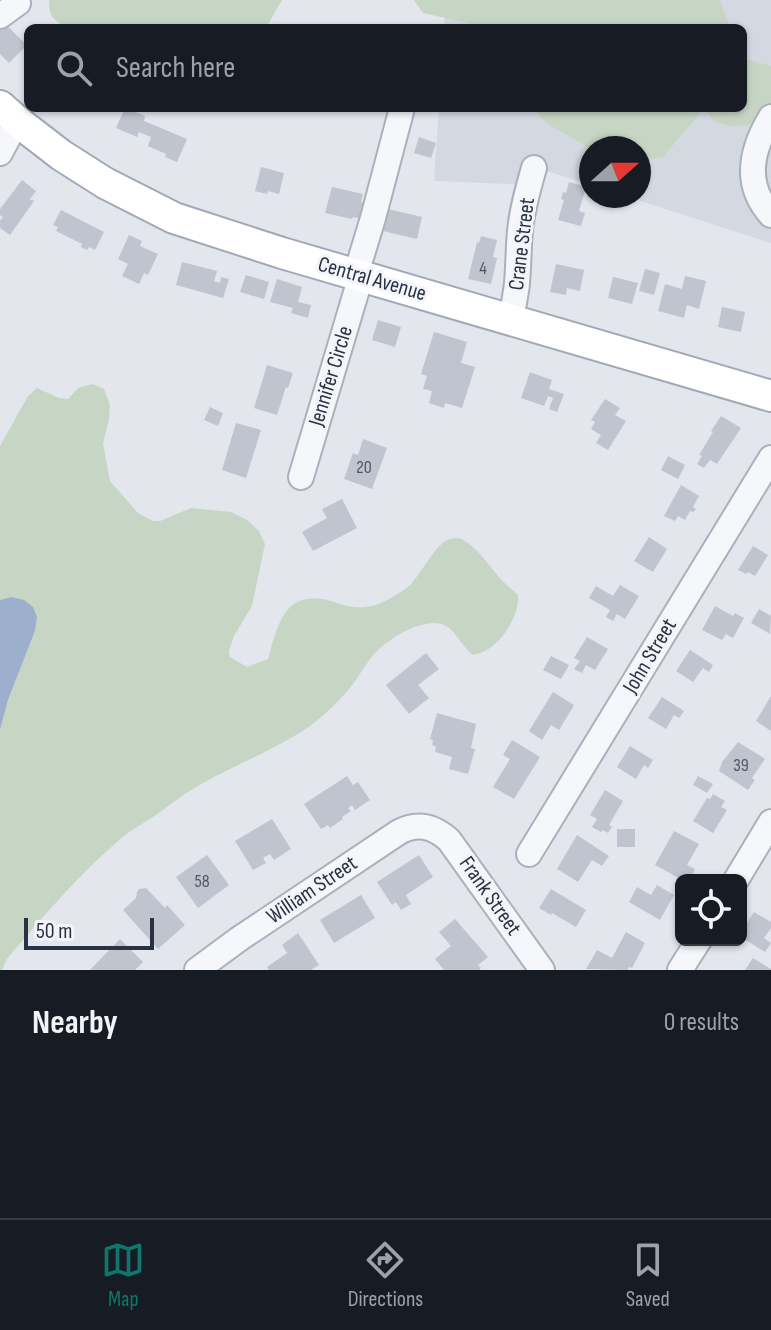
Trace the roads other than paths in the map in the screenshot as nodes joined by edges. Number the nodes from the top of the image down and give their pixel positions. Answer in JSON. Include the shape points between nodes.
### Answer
{"nodes":[{"id":1,"x":401,"y":112,"type":"edge"},
{"id":2,"x":8,"y":113,"type":"edge"},
{"id":3,"x":771,"y":117,"type":"edge"},
{"id":4,"x":0,"y":153,"type":"edge"},
{"id":5,"x":534,"y":168,"type":"dead end"},
{"id":6,"x":771,"y":215,"type":"edge"},
{"id":7,"x":358,"y":275,"type":"junction"},
{"id":8,"x":510,"y":319,"type":"junction"},
{"id":9,"x":771,"y":396,"type":"edge"},
{"id":10,"x":771,"y":458,"type":"edge"},
{"id":11,"x":301,"y":477,"type":"dead end"},
{"id":12,"x":771,"y":822,"type":"edge"},
{"id":13,"x":433,"y":828,"type":"joint"},
{"id":14,"x":529,"y":854,"type":"dead end"},
{"id":15,"x":740,"y":874,"type":"edge"},
{"id":16,"x":695,"y":946,"type":"edge"},
{"id":17,"x":197,"y":970,"type":"edge"},
{"id":18,"x":542,"y":970,"type":"edge"},
{"id":19,"x":680,"y":970,"type":"edge"}],
"edges":[{"from":1,"to":7,"type":"street","name":"Jennifer Circle"},
{"from":2,"to":4,"type":"street"},
{"from":2,"to":7,"type":"main road","name":"Central Avenue","via":[[105,183],[174,218]]},
{"from":3,"to":6,"type":"street","via":[[753,169],[758,198]]},
{"from":5,"to":8,"type":"street","name":"Crane Street","via":[[524,204],[519,280]]},
{"from":7,"to":8,"type":"main road","name":"Central Avenue"},
{"from":7,"to":11,"type":"street","name":"Jennifer Circle"},
{"from":8,"to":9,"type":"main road","name":"Central Avenue"},
{"from":10,"to":14,"type":"street","name":"John Street"},
{"from":12,"to":15,"type":"street"},
{"from":13,"to":17,"type":"street","name":"William Street","via":[[419,825],[399,832]]},
{"from":13,"to":18,"type":"street","name":"Frank Street","via":[[454,845]]},
{"from":16,"to":19,"type":"street"}]}
